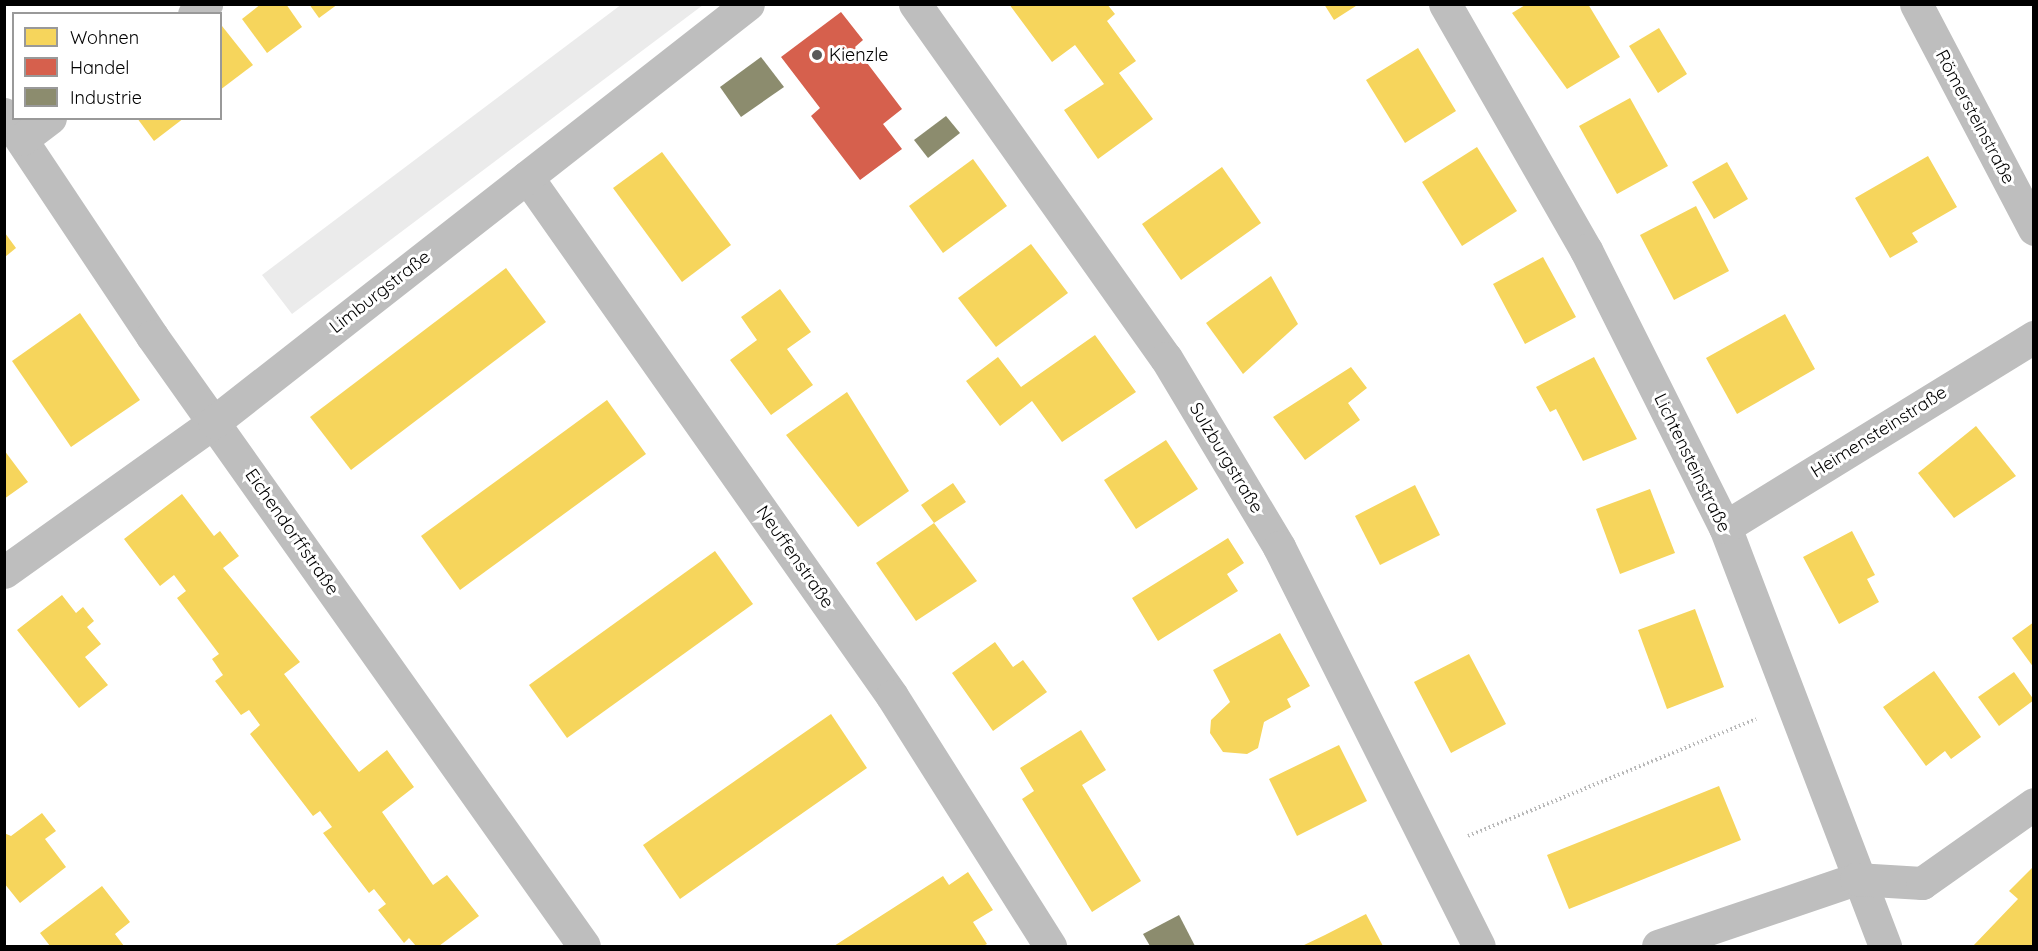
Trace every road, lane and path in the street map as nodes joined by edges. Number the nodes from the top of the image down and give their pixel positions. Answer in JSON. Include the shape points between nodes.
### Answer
{"nodes":[{"id":1,"x":748,"y":4,"type":"edge"},
{"id":2,"x":915,"y":4,"type":"edge"},
{"id":3,"x":1445,"y":4,"type":"edge"},
{"id":4,"x":1916,"y":4,"type":"edge"},
{"id":5,"x":41,"y":120,"type":"edge"},
{"id":6,"x":13,"y":126,"type":"edge"},
{"id":7,"x":527,"y":177,"type":"junction"},
{"id":8,"x":2034,"y":229,"type":"edge"},
{"id":9,"x":2034,"y":337,"type":"edge"},
{"id":10,"x":214,"y":422,"type":"junction"},
{"id":11,"x":1725,"y":527,"type":"junction"},
{"id":12,"x":4,"y":572,"type":"edge"},
{"id":13,"x":1792,"y":705,"type":"junction"},
{"id":14,"x":2034,"y":804,"type":"edge"},
{"id":15,"x":1431,"y":850,"type":"junction"},
{"id":16,"x":1856,"y":879,"type":"junction"},
{"id":17,"x":584,"y":946,"type":"edge"},
{"id":18,"x":1050,"y":946,"type":"edge"},
{"id":19,"x":1479,"y":946,"type":"edge"},
{"id":20,"x":1658,"y":946,"type":"edge"},
{"id":21,"x":1886,"y":946,"type":"edge"}],
"edges":[{"from":1,"to":7,"type":"street","name":"Limburgstraße"},
{"from":2,"to":15,"type":"street","name":"Sulzburgstraße","via":[[1166,358],[1279,547]]},
{"from":3,"to":11,"type":"street","name":"Lichtensteinstraße","via":[[1586,250]]},
{"from":4,"to":8,"type":"street","name":"Römersteinstraße"},
{"from":5,"to":6,"type":"street"},
{"from":6,"to":10,"type":"street","name":"Eichendorffstraße"},
{"from":7,"to":10,"type":"street","name":"Limburgstraße"},
{"from":7,"to":18,"type":"street","name":"Neuffenstraße","via":[[892,696]]},
{"from":9,"to":11,"type":"street","name":"Heimensteinstraße"},
{"from":10,"to":12,"type":"street","name":"Limburgstraße"},
{"from":10,"to":17,"type":"street","name":"Eichendorffstraße"},
{"from":11,"to":13,"type":"street","name":"Lichtensteinstraße"},
{"from":13,"to":15,"type":"path"},
{"from":13,"to":16,"type":"street","name":"Lichtensteinstraße"},
{"from":14,"to":16,"type":"street","via":[[1922,883]]},
{"from":15,"to":19,"type":"street","name":"Sulzburgstraße"},
{"from":16,"to":20,"type":"street"},
{"from":16,"to":21,"type":"street","name":"Lichtensteinstraße"}]}
